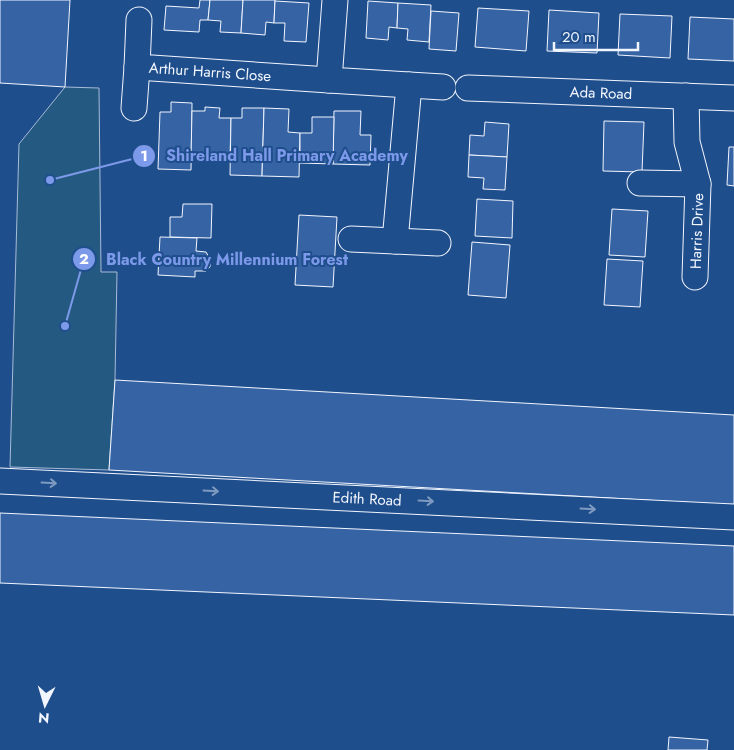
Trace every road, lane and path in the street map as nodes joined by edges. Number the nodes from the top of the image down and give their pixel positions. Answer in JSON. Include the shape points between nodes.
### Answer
{"nodes":[{"id":1,"x":334,"y":0,"type":"edge"},
{"id":2,"x":139,"y":20,"type":"dead end"},
{"id":3,"x":136,"y":67,"type":"junction"},
{"id":4,"x":329,"y":80,"type":"junction"},
{"id":5,"x":409,"y":85,"type":"junction"},
{"id":6,"x":443,"y":87,"type":"dead end"},
{"id":7,"x":468,"y":88,"type":"dead end"},
{"id":8,"x":686,"y":96,"type":"junction"},
{"id":9,"x":734,"y":98,"type":"edge"},
{"id":10,"x":134,"y":108,"type":"dead end"},
{"id":11,"x":640,"y":183,"type":"dead end"},
{"id":12,"x":698,"y":184,"type":"junction"},
{"id":13,"x":351,"y":239,"type":"dead end"},
{"id":14,"x":395,"y":241,"type":"junction"},
{"id":15,"x":438,"y":243,"type":"dead end"},
{"id":16,"x":695,"y":277,"type":"dead end"},
{"id":17,"x":0,"y":481,"type":"edge"},
{"id":18,"x":734,"y":516,"type":"edge"}],
"edges":[{"from":1,"to":4,"type":"street"},
{"from":2,"to":3,"type":"street","name":"Arthur Harris Close"},
{"from":3,"to":4,"type":"street","name":"Arthur Harris Close"},
{"from":3,"to":10,"type":"street"},
{"from":4,"to":5,"type":"street","name":"Arthur Harris Close"},
{"from":5,"to":6,"type":"street","name":"Arthur Harris Close"},
{"from":5,"to":14,"type":"street"},
{"from":7,"to":8,"type":"street","name":"Ada Road"},
{"from":8,"to":9,"type":"street","name":"Ada Road"},
{"from":8,"to":12,"type":"street","name":"Harris Drive","via":[[687,142]]},
{"from":11,"to":12,"type":"street","name":"Harris Drive"},
{"from":12,"to":16,"type":"street","name":"Harris Drive"},
{"from":13,"to":14,"type":"street"},
{"from":14,"to":15,"type":"street"},
{"from":17,"to":18,"type":"street","name":"Edith Road","one_way":true}]}
